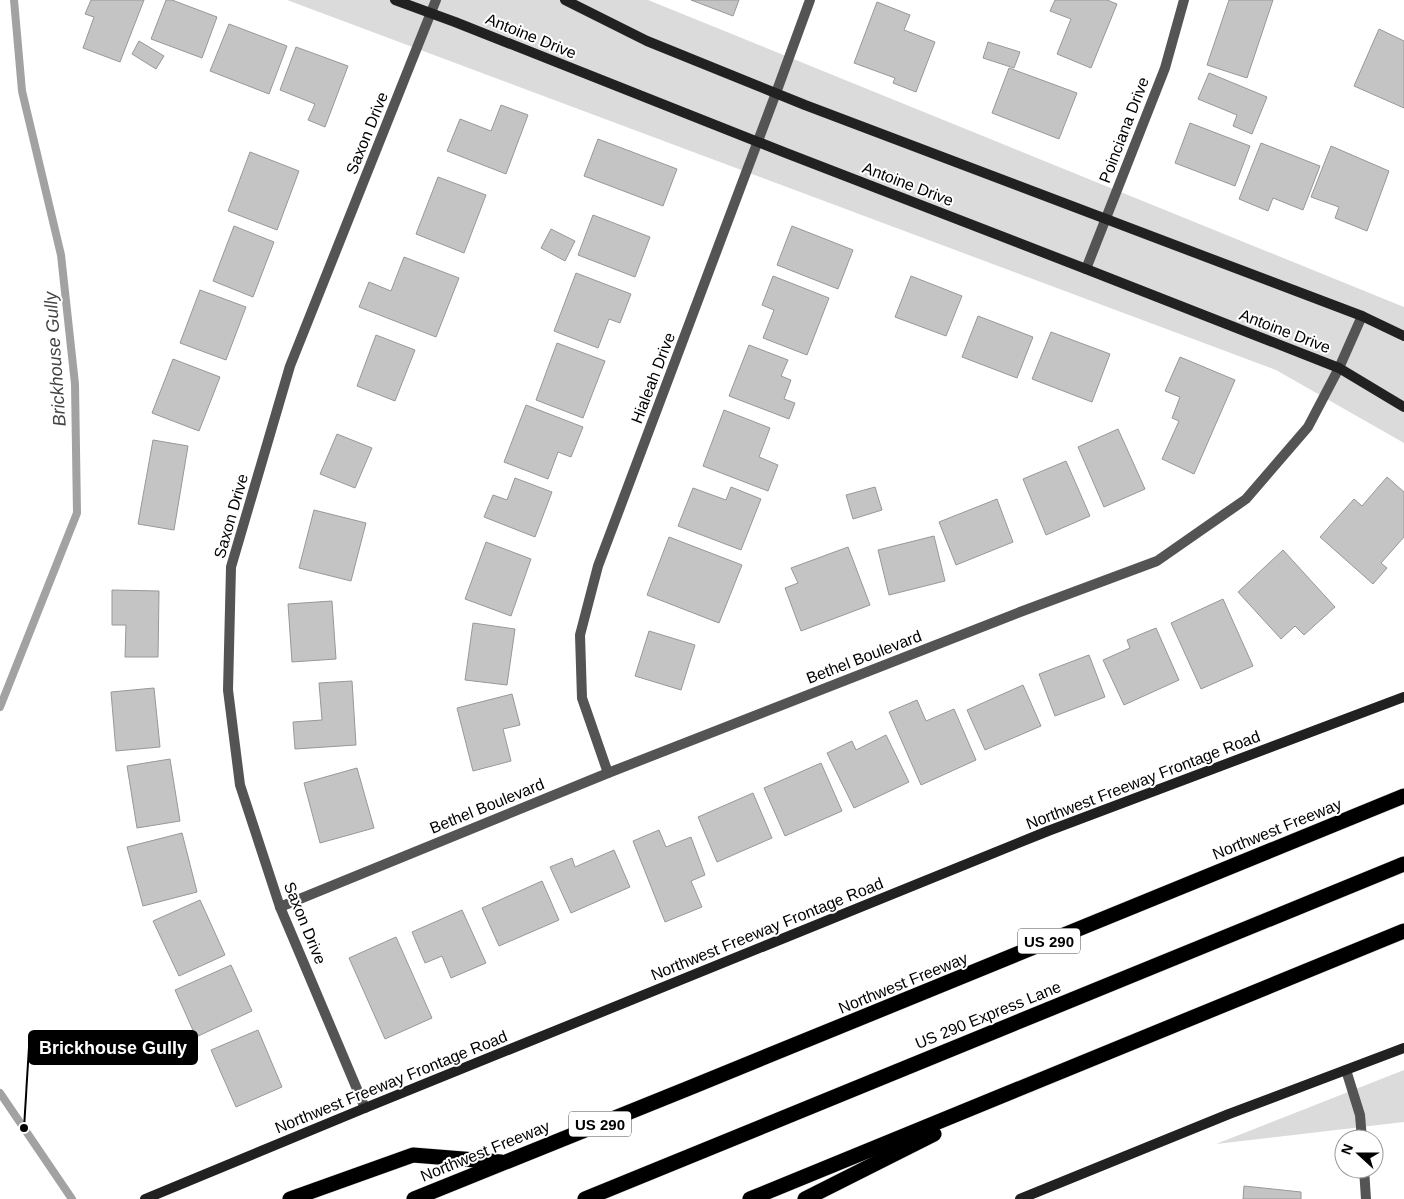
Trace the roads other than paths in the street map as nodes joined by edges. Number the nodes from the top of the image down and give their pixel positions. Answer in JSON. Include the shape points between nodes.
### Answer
{"nodes":[{"id":1,"x":395,"y":0,"type":"edge"},
{"id":2,"x":436,"y":0,"type":"edge"},
{"id":3,"x":565,"y":0,"type":"edge"},
{"id":4,"x":810,"y":0,"type":"edge"},
{"id":5,"x":1184,"y":0,"type":"edge"},
{"id":6,"x":431,"y":13,"type":"junction"},
{"id":7,"x":776,"y":93,"type":"junction"},
{"id":8,"x":758,"y":142,"type":"junction"},
{"id":9,"x":1106,"y":219,"type":"junction"},
{"id":10,"x":1086,"y":269,"type":"junction"},
{"id":11,"x":1362,"y":316,"type":"junction"},
{"id":12,"x":1404,"y":336,"type":"edge"},
{"id":13,"x":1339,"y":368,"type":"junction"},
{"id":14,"x":1404,"y":407,"type":"edge"},
{"id":15,"x":1404,"y":697,"type":"edge"},
{"id":16,"x":608,"y":773,"type":"junction"},
{"id":17,"x":1404,"y":796,"type":"edge"},
{"id":18,"x":1404,"y":864,"type":"edge"},
{"id":19,"x":280,"y":907,"type":"junction"},
{"id":20,"x":1404,"y":931,"type":"edge"},
{"id":21,"x":1404,"y":1048,"type":"edge"},
{"id":22,"x":1346,"y":1070,"type":"junction"},
{"id":23,"x":1028,"y":1085,"type":"junction"},
{"id":24,"x":365,"y":1108,"type":"junction"},
{"id":25,"x":1361,"y":1129,"type":"edge"},
{"id":26,"x":505,"y":1162,"type":"junction"},
{"id":27,"x":1365,"y":1179,"type":"edge"},
{"id":28,"x":145,"y":1199,"type":"edge"},
{"id":29,"x":290,"y":1199,"type":"edge"},
{"id":30,"x":414,"y":1199,"type":"edge"},
{"id":31,"x":585,"y":1199,"type":"edge"},
{"id":32,"x":750,"y":1199,"type":"edge"},
{"id":33,"x":805,"y":1199,"type":"edge"},
{"id":34,"x":1020,"y":1199,"type":"edge"},
{"id":35,"x":1366,"y":1199,"type":"edge"}],
"edges":[{"from":1,"to":6,"type":"main road","name":"Antoine Drive"},
{"from":2,"to":6,"type":"street","name":"Saxon Drive"},
{"from":3,"to":7,"type":"main road","via":[[647,42]]},
{"from":4,"to":7,"type":"street","name":"Hialeah Drive"},
{"from":5,"to":9,"type":"street","name":"Poinciana Drive","via":[[1165,68]]},
{"from":6,"to":8,"type":"main road","name":"Antoine Drive"},
{"from":6,"to":19,"type":"street","name":"Saxon Drive","via":[[290,366],[231,567],[228,690],[240,784]]},
{"from":7,"to":8,"type":"street","name":"Hialeah Drive"},
{"from":7,"to":9,"type":"main road"},
{"from":8,"to":10,"type":"main road","name":"Antoine Drive"},
{"from":8,"to":16,"type":"street","name":"Hialeah Drive","via":[[598,566],[580,635],[582,698]]},
{"from":9,"to":10,"type":"street","name":"Poinciana Drive"},
{"from":9,"to":11,"type":"main road"},
{"from":10,"to":13,"type":"main road","name":"Antoine Drive"},
{"from":11,"to":12,"type":"main road"},
{"from":11,"to":13,"type":"street","name":"Bethel Boulevard"},
{"from":13,"to":14,"type":"main road","name":"Antoine Drive"},
{"from":13,"to":16,"type":"street","name":"Bethel Boulevard","via":[[1308,427],[1246,499],[1157,561]]},
{"from":15,"to":24,"type":"main road","name":"Northwest Freeway Frontage Road","via":[[1048,832]]},
{"from":16,"to":19,"type":"street","name":"Bethel Boulevard"},
{"from":17,"to":26,"type":"highway","name":"Northwest Freeway","number":"US 290"},
{"from":18,"to":31,"type":"highway","name":"US 290 Express Lane"},
{"from":19,"to":24,"type":"street","name":"Saxon Drive"},
{"from":20,"to":23,"type":"highway"},
{"from":21,"to":22,"type":"main road"},
{"from":22,"to":25,"type":"street"},
{"from":22,"to":34,"type":"main road"},
{"from":23,"to":32,"type":"highway"},
{"from":23,"to":33,"type":"highway"},
{"from":24,"to":28,"type":"main road","name":"Northwest Freeway Frontage Road"},
{"from":26,"to":29,"type":"highway","via":[[413,1155]]},
{"from":26,"to":30,"type":"highway","name":"Northwest Freeway","number":"US 290"},
{"from":27,"to":35,"type":"street"}]}
